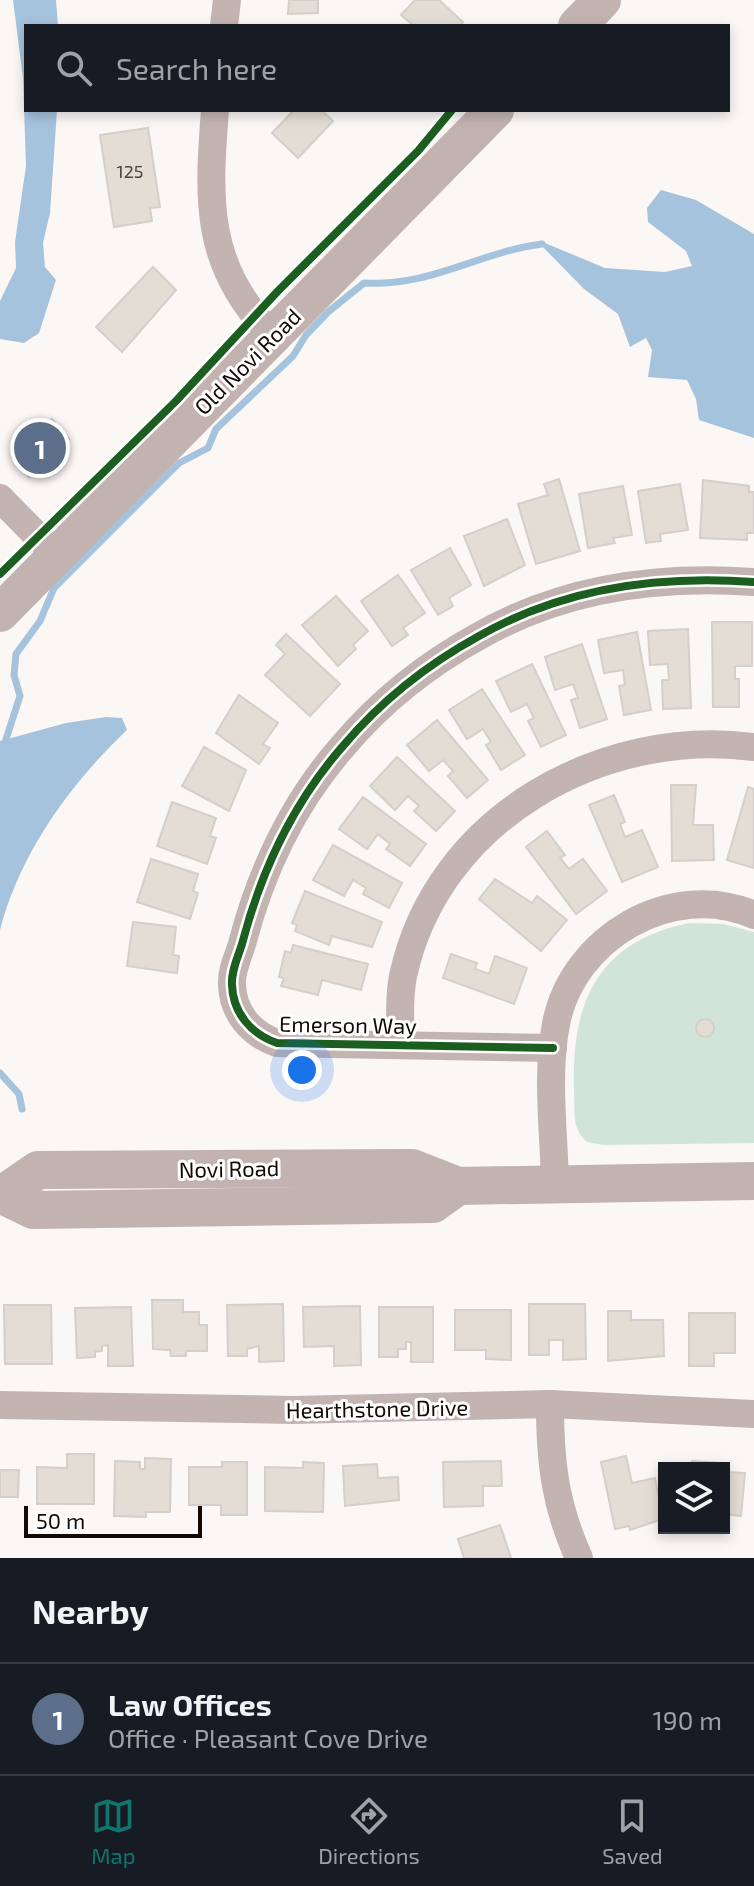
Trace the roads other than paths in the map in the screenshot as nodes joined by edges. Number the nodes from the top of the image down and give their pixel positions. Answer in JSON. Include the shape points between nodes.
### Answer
{"nodes":[{"id":1,"x":227,"y":0,"type":"edge"},
{"id":2,"x":602,"y":0,"type":"edge"},
{"id":3,"x":224,"y":24,"type":"edge"},
{"id":4,"x":579,"y":24,"type":"edge"},
{"id":5,"x":215,"y":112,"type":"edge"},
{"id":6,"x":493,"y":112,"type":"edge"},
{"id":7,"x":272,"y":334,"type":"junction"},
{"id":8,"x":0,"y":498,"type":"edge"},
{"id":9,"x":56,"y":555,"type":"junction"},
{"id":10,"x":754,"y":582,"type":"edge"},
{"id":11,"x":0,"y":613,"type":"edge"},
{"id":12,"x":754,"y":747,"type":"edge"},
{"id":13,"x":754,"y":915,"type":"edge"},
{"id":14,"x":401,"y":1043,"type":"junction"},
{"id":15,"x":553,"y":1048,"type":"junction"},
{"id":16,"x":754,"y":1181,"type":"edge"},
{"id":17,"x":555,"y":1184,"type":"junction"},
{"id":18,"x":2,"y":1194,"type":"edge"},
{"id":19,"x":550,"y":1404,"type":"junction"},
{"id":20,"x":0,"y":1405,"type":"edge"},
{"id":21,"x":754,"y":1414,"type":"edge"},
{"id":22,"x":579,"y":1558,"type":"edge"}],
"edges":[{"from":1,"to":3,"type":"street"},
{"from":2,"to":4,"type":"main road"},
{"from":5,"to":7,"type":"street","via":[[210,210],[224,265],[255,317]]},
{"from":6,"to":7,"type":"main road","name":"Old Novi Road"},
{"from":7,"to":9,"type":"main road","name":"Old Novi Road"},
{"from":8,"to":9,"type":"street"},
{"from":9,"to":11,"type":"main road","name":"Old Novi Road"},
{"from":10,"to":14,"type":"street","name":"Emerson Way","via":[[630,585],[591,591],[515,617],[435,662],[394,695],[323,769],[284,830],[251,904],[233,972],[237,1009],[248,1026],[277,1043]]},
{"from":12,"to":14,"type":"street","via":[[682,743],[605,759],[542,788],[494,824],[457,864],[418,932],[403,978]]},
{"from":13,"to":15,"type":"street","via":[[697,904],[650,912],[629,923],[594,953],[569,986]]},
{"from":14,"to":15,"type":"street","name":"Emerson Way"},
{"from":15,"to":17,"type":"street"},
{"from":16,"to":17,"type":"main road","name":"Novi Road"},
{"from":17,"to":18,"type":"main road","name":"Novi Road","via":[[458,1186],[412,1168],[38,1170]]},
{"from":19,"to":20,"type":"street","name":"Hearthstone Drive","via":[[293,1410]]},
{"from":19,"to":21,"type":"street","name":"Hearthstone Drive"},
{"from":19,"to":22,"type":"street","via":[[550,1459],[567,1532]]}]}
